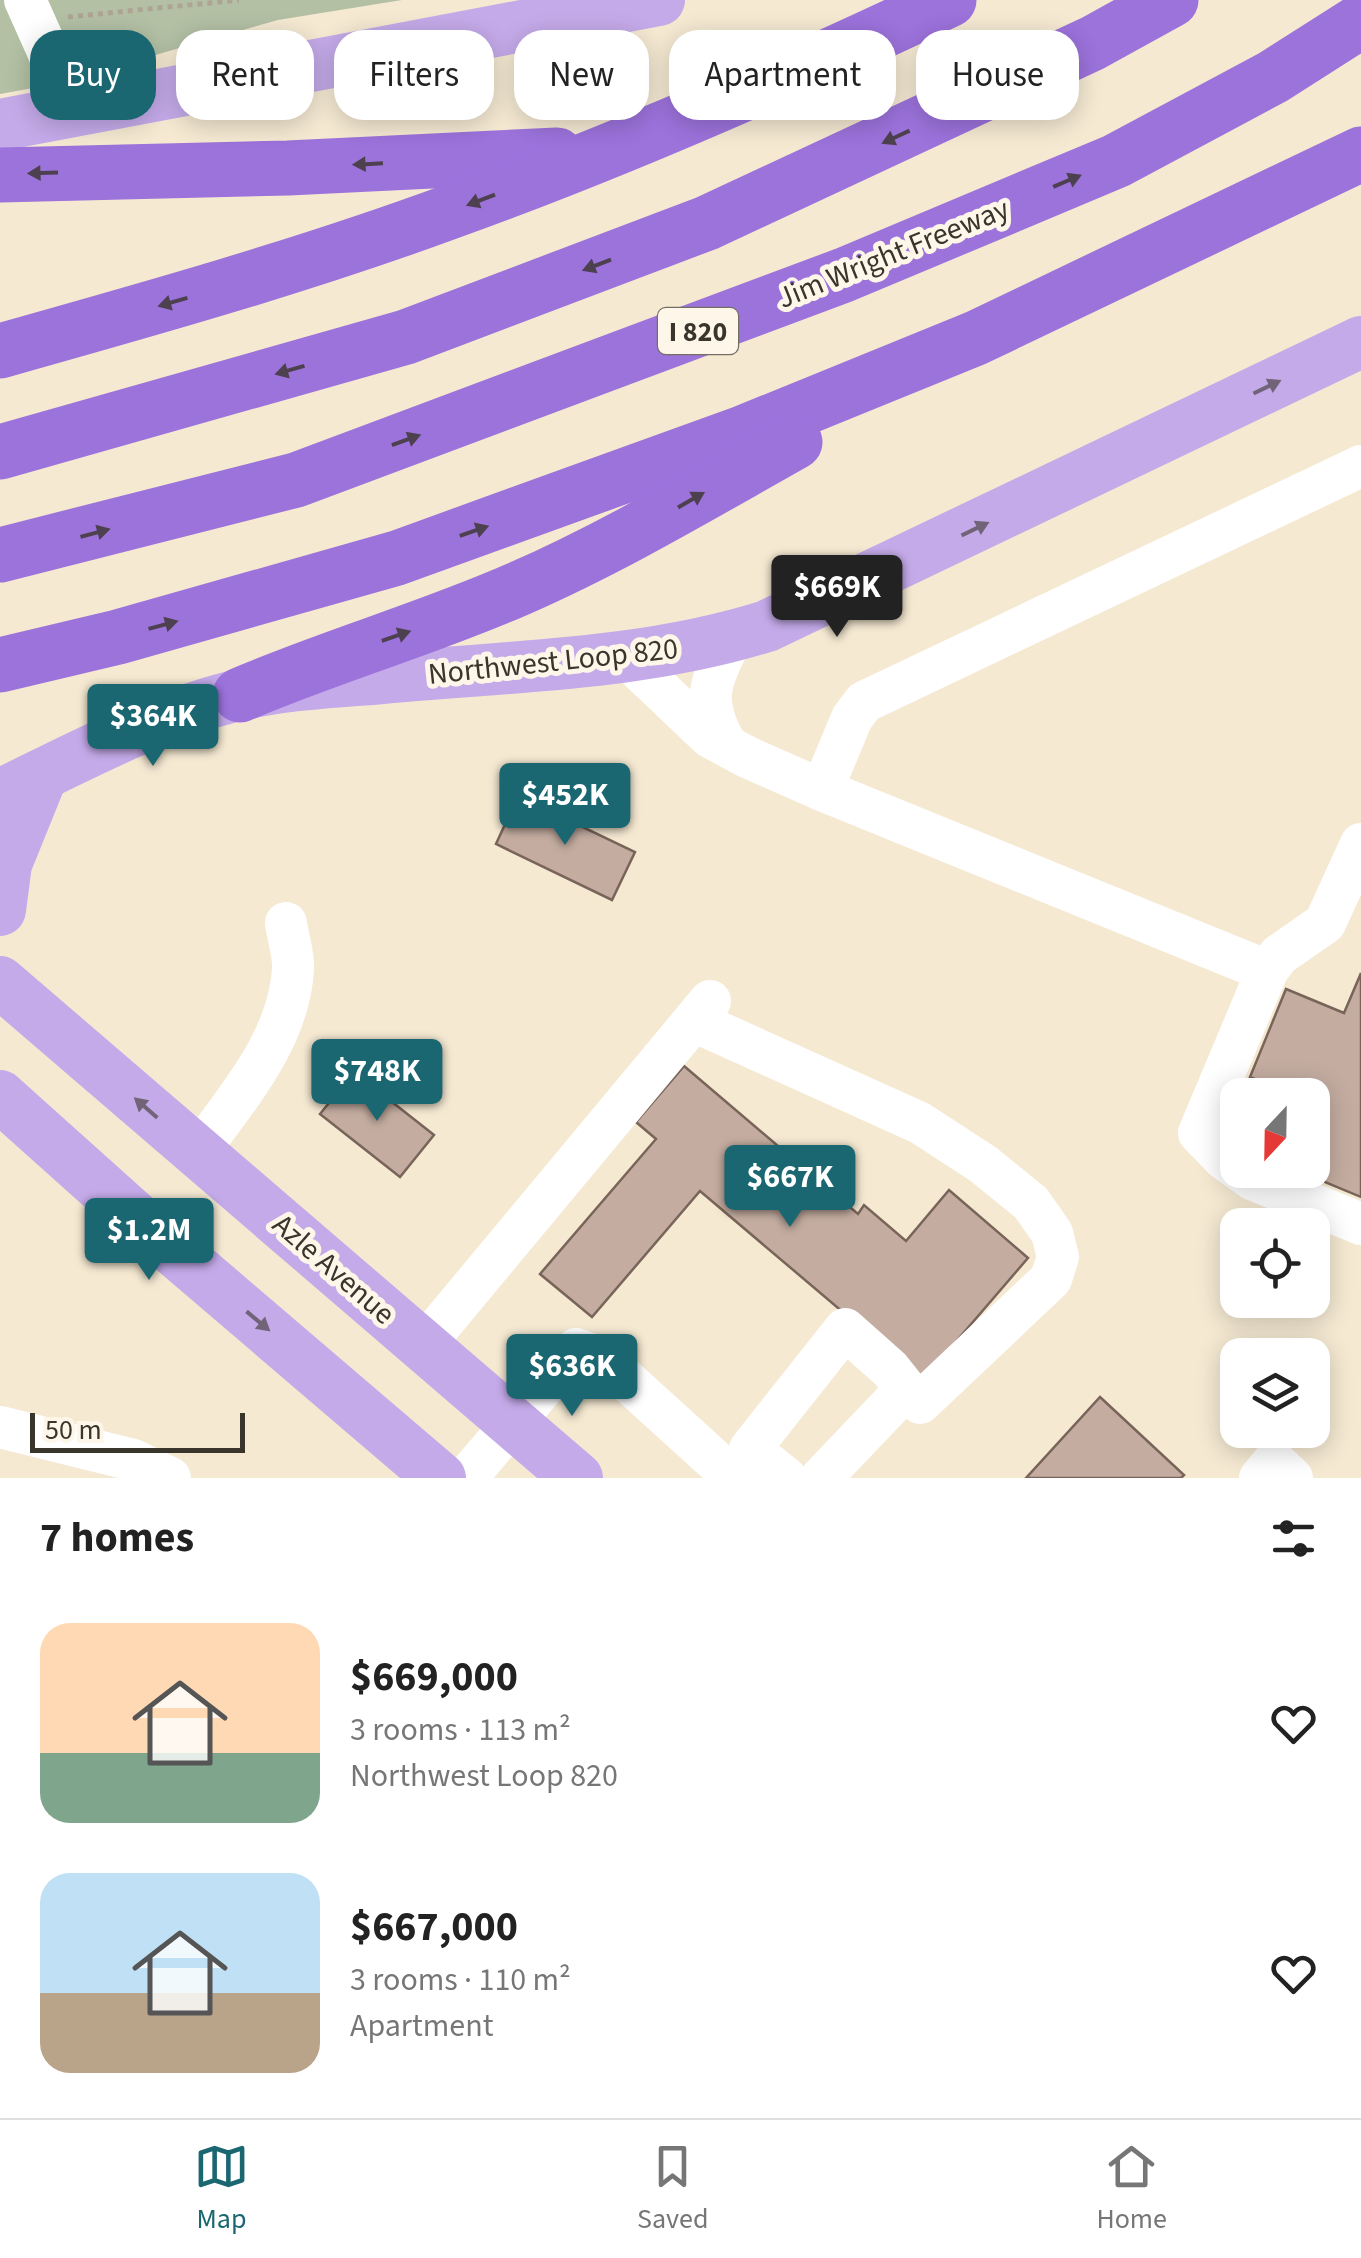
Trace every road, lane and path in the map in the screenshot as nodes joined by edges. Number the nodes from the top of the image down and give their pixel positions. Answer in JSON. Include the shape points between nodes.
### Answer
{"nodes":[{"id":1,"x":239,"y":0,"type":"edge"},
{"id":2,"x":660,"y":0,"type":"edge"},
{"id":3,"x":949,"y":0,"type":"edge"},
{"id":4,"x":1171,"y":0,"type":"edge"},
{"id":5,"x":30,"y":10,"type":"edge"},
{"id":6,"x":1361,"y":21,"type":"edge"},
{"id":7,"x":156,"y":96,"type":"edge"},
{"id":8,"x":30,"y":120,"type":"edge"},
{"id":9,"x":0,"y":125,"type":"edge"},
{"id":10,"x":605,"y":152,"type":"junction"},
{"id":11,"x":1361,"y":154,"type":"edge"},
{"id":12,"x":0,"y":175,"type":"edge"},
{"id":13,"x":976,"y":338,"type":"junction"},
{"id":14,"x":1361,"y":342,"type":"edge"},
{"id":15,"x":0,"y":352,"type":"edge"},
{"id":16,"x":0,"y":452,"type":"edge"},
{"id":17,"x":1361,"y":466,"type":"edge"},
{"id":18,"x":0,"y":555,"type":"edge"},
{"id":19,"x":733,"y":636,"type":"junction"},
{"id":20,"x":627,"y":658,"type":"junction"},
{"id":21,"x":0,"y":665,"type":"edge"},
{"id":22,"x":240,"y":694,"type":"junction"},
{"id":23,"x":726,"y":746,"type":"junction"},
{"id":24,"x":21,"y":785,"type":"edge"},
{"id":25,"x":822,"y":790,"type":"junction"},
{"id":26,"x":1361,"y":844,"type":"edge"},
{"id":27,"x":0,"y":910,"type":"edge"},
{"id":28,"x":286,"y":923,"type":"dead end"},
{"id":29,"x":0,"y":936,"type":"edge"},
{"id":30,"x":1267,"y":971,"type":"junction"},
{"id":31,"x":16,"y":996,"type":"edge"},
{"id":32,"x":0,"y":1096,"type":"edge"},
{"id":33,"x":198,"y":1152,"type":"junction"},
{"id":34,"x":1361,"y":1224,"type":"edge"},
{"id":35,"x":423,"y":1346,"type":"junction"},
{"id":36,"x":906,"y":1389,"type":"junction"},
{"id":37,"x":512,"y":1422,"type":"junction"},
{"id":38,"x":0,"y":1427,"type":"edge"},
{"id":39,"x":68,"y":1462,"type":"edge"},
{"id":40,"x":759,"y":1474,"type":"edge"},
{"id":41,"x":157,"y":1475,"type":"edge"},
{"id":42,"x":440,"y":1478,"type":"edge"},
{"id":43,"x":466,"y":1478,"type":"edge"},
{"id":44,"x":578,"y":1478,"type":"edge"},
{"id":45,"x":821,"y":1478,"type":"edge"},
{"id":46,"x":1260,"y":1478,"type":"edge"},
{"id":47,"x":1292,"y":1478,"type":"edge"}],
"edges":[{"from":1,"to":5,"type":"path"},
{"from":2,"to":7,"type":"main road"},
{"from":3,"to":10,"type":"highway"},
{"from":4,"to":16,"type":"highway","one_way":true,"via":[[707,223],[406,337]]},
{"from":18,"to":6,"type":"highway","name":"Jim Wright Freeway","number":"I 820","one_way":true,"via":[[296,480],[844,275],[1116,161],[1272,78]]},
{"from":8,"to":9,"type":"main road"},
{"from":10,"to":12,"type":"highway","one_way":true},
{"from":10,"to":15,"type":"highway","one_way":true,"via":[[339,250]]},
{"from":11,"to":13,"type":"highway"},
{"from":21,"to":13,"type":"highway","one_way":true,"via":[[397,558],[745,432]]},
{"from":22,"to":13,"type":"highway","one_way":true,"via":[[459,614],[598,551]]},
{"from":19,"to":14,"type":"main road","name":"Northwest Loop 820","one_way":true,"via":[[815,606]]},
{"from":17,"to":25,"type":"lane","via":[[864,702]]},
{"from":19,"to":20,"type":"main road","name":"Northwest Loop 820"},
{"from":19,"to":23,"type":"lane","via":[[709,700]]},
{"from":20,"to":22,"type":"main road","name":"Northwest Loop 820"},
{"from":20,"to":23,"type":"lane","via":[[694,725]]},
{"from":22,"to":24,"type":"main road","name":"Northwest Loop 820","via":[[150,724]]},
{"from":23,"to":25,"type":"lane"},
{"from":24,"to":27,"type":"main road"},
{"from":25,"to":30,"type":"lane"},
{"from":26,"to":30,"type":"lane","via":[[1325,923]]},
{"from":28,"to":33,"type":"lane","via":[[293,968],[284,1016],[259,1067]]},
{"from":29,"to":31,"type":"main road"},
{"from":30,"to":34,"type":"lane","via":[[1199,1133],[1252,1179]]},
{"from":33,"to":31,"type":"main road","name":"Azle Avenue","one_way":true},
{"from":32,"to":42,"type":"main road","one_way":true},
{"from":33,"to":35,"type":"main road","name":"Azle Avenue"},
{"from":35,"to":36,"type":"lane","via":[[702,1011],[920,1123],[1031,1202],[1052,1233],[1058,1257],[1052,1278],[920,1403]]},
{"from":35,"to":37,"type":"main road","name":"Azle Avenue"},
{"from":36,"to":40,"type":"lane","via":[[845,1329],[750,1449]]},
{"from":36,"to":45,"type":"lane"},
{"from":37,"to":40,"type":"lane","via":[[576,1350],[602,1358]]},
{"from":37,"to":43,"type":"lane"},
{"from":37,"to":44,"type":"main road","name":"Azle Avenue"},
{"from":38,"to":39,"type":"lane"},
{"from":39,"to":41,"type":"lane","via":[[133,1460]]},
{"from":46,"to":47,"type":"lane","via":[[1274,1461]]}]}
